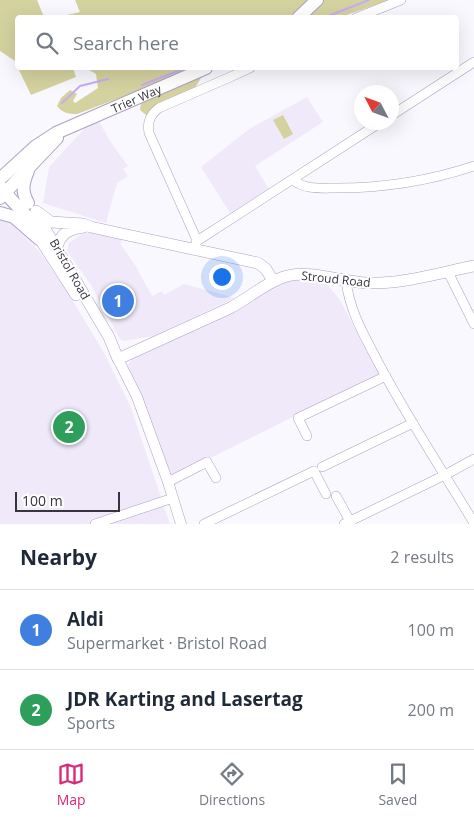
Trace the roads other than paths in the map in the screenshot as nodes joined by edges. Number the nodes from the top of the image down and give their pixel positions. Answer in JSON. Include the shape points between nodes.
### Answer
{"nodes":[{"id":1,"x":317,"y":0,"type":"edge"},
{"id":2,"x":401,"y":0,"type":"edge"},
{"id":3,"x":301,"y":15,"type":"edge"},
{"id":4,"x":364,"y":15,"type":"edge"},
{"id":5,"x":474,"y":62,"type":"edge"},
{"id":6,"x":201,"y":70,"type":"edge"},
{"id":7,"x":245,"y":70,"type":"edge"},
{"id":8,"x":399,"y":111,"type":"edge"},
{"id":9,"x":66,"y":129,"type":"junction"},
{"id":10,"x":369,"y":130,"type":"edge"},
{"id":11,"x":31,"y":165,"type":"junction"},
{"id":12,"x":474,"y":166,"type":"edge"},
{"id":13,"x":293,"y":180,"type":"junction"},
{"id":14,"x":2,"y":189,"type":"edge"},
{"id":15,"x":32,"y":207,"type":"junction"},
{"id":16,"x":0,"y":213,"type":"edge"},
{"id":17,"x":91,"y":227,"type":"junction"},
{"id":18,"x":49,"y":245,"type":"junction"},
{"id":19,"x":196,"y":245,"type":"junction"},
{"id":20,"x":474,"y":266,"type":"edge"},
{"id":21,"x":448,"y":272,"type":"junction"},
{"id":22,"x":273,"y":281,"type":"junction"},
{"id":23,"x":346,"y":281,"type":"junction"},
{"id":24,"x":474,"y":324,"type":"edge"},
{"id":25,"x":114,"y":353,"type":"junction"},
{"id":26,"x":386,"y":376,"type":"junction"},
{"id":27,"x":412,"y":423,"type":"junction"},
{"id":28,"x":307,"y":436,"type":"dead end"},
{"id":29,"x":474,"y":459,"type":"edge"},
{"id":30,"x":322,"y":467,"type":"dead end"},
{"id":31,"x":445,"y":475,"type":"junction"},
{"id":32,"x":216,"y":478,"type":"dead end"},
{"id":33,"x":168,"y":482,"type":"junction"},
{"id":34,"x":173,"y":498,"type":"junction"},
{"id":35,"x":347,"y":523,"type":"edge"},
{"id":36,"x":474,"y":523,"type":"edge"},
{"id":37,"x":95,"y":524,"type":"edge"},
{"id":38,"x":181,"y":524,"type":"edge"},
{"id":39,"x":204,"y":524,"type":"edge"}],
"edges":[{"from":1,"to":3,"type":"main road"},
{"from":2,"to":4,"type":"street"},
{"from":5,"to":8,"type":"street"},
{"from":6,"to":9,"type":"main road","name":"Trier Way"},
{"from":7,"to":19,"type":"street","via":[[159,108],[149,121],[149,133]]},
{"from":9,"to":11,"type":"main road","name":"Trier Way"},
{"from":9,"to":14,"type":"main road","name":"Trier Way","via":[[45,139]]},
{"from":10,"to":13,"type":"street"},
{"from":11,"to":14,"type":"main road","name":"Trier Way"},
{"from":11,"to":15,"type":"main road","via":[[22,190]]},
{"from":12,"to":13,"type":"street","via":[[414,183],[370,188],[313,188],[301,186]]},
{"from":13,"to":19,"type":"street"},
{"from":14,"to":15,"type":"main road","name":"Bristol Road"},
{"from":14,"to":18,"type":"main road"},
{"from":15,"to":17,"type":"main road","via":[[50,222],[75,222]]},
{"from":15,"to":18,"type":"main road","name":"Bristol Road"},
{"from":16,"to":18,"type":"main road","via":[[14,217]]},
{"from":17,"to":18,"type":"main road","via":[[66,232]]},
{"from":17,"to":19,"type":"main road"},
{"from":18,"to":25,"type":"main road","name":"Bristol Road","via":[[104,343]]},
{"from":19,"to":22,"type":"main road","via":[[258,263]]},
{"from":20,"to":21,"type":"main road","name":"Stroud Road"},
{"from":21,"to":23,"type":"main road","name":"Stroud Road","via":[[390,282]]},
{"from":21,"to":24,"type":"street"},
{"from":22,"to":23,"type":"main road","name":"Stroud Road","via":[[301,274]]},
{"from":22,"to":25,"type":"main road","name":"Stroud Road","via":[[244,300],[154,343]]},
{"from":23,"to":26,"type":"street","via":[[354,316]]},
{"from":25,"to":33,"type":"street","name":"Bristol Road","via":[[137,397]]},
{"from":26,"to":27,"type":"street"},
{"from":26,"to":28,"type":"street","via":[[298,418]]},
{"from":27,"to":30,"type":"street"},
{"from":27,"to":31,"type":"street"},
{"from":29,"to":31,"type":"street"},
{"from":31,"to":35,"type":"street"},
{"from":31,"to":36,"type":"street"},
{"from":32,"to":33,"type":"street","via":[[207,462]]},
{"from":33,"to":34,"type":"street","name":"Bristol Road"},
{"from":34,"to":37,"type":"street"},
{"from":34,"to":38,"type":"street","name":"Bristol Road"},
{"from":35,"to":39,"type":"street","via":[[314,471]]}]}
